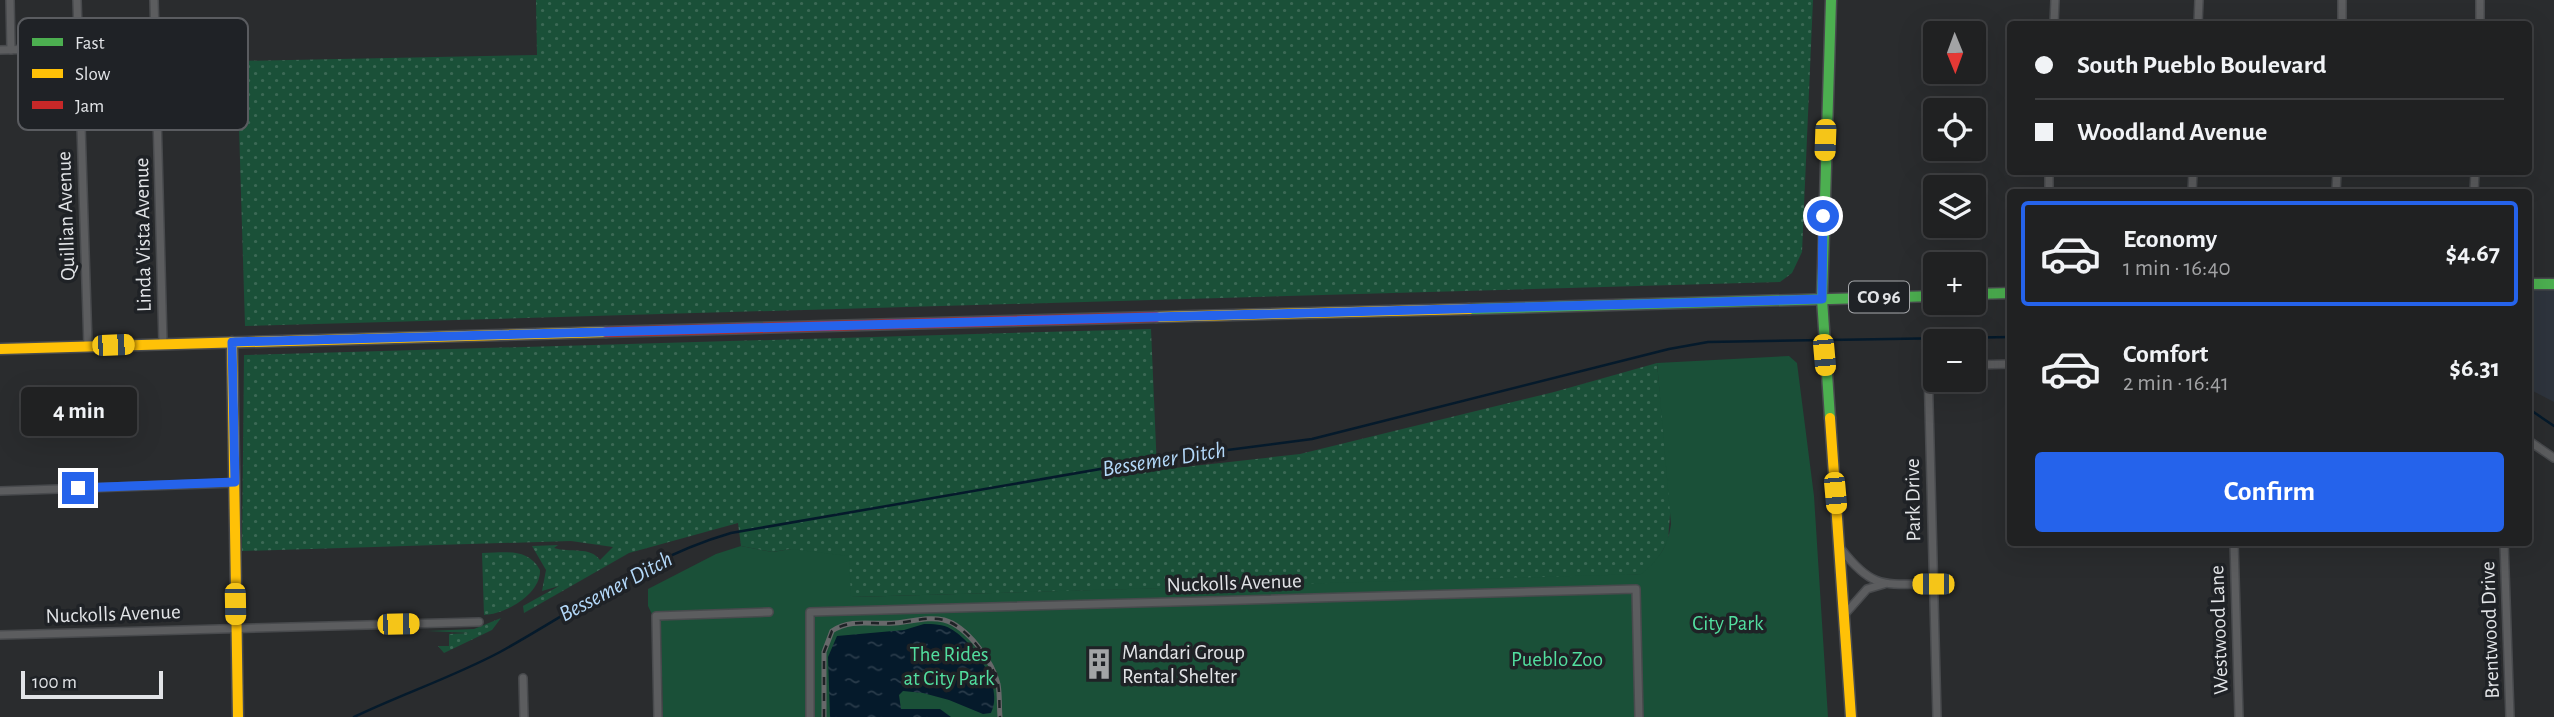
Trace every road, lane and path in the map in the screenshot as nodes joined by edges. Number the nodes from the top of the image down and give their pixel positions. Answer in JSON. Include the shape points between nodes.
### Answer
{"nodes":[{"id":1,"x":10,"y":0,"type":"edge"},
{"id":2,"x":76,"y":0,"type":"edge"},
{"id":3,"x":154,"y":0,"type":"edge"},
{"id":4,"x":1831,"y":0,"type":"edge"},
{"id":5,"x":2055,"y":0,"type":"edge"},
{"id":6,"x":2199,"y":0,"type":"edge"},
{"id":7,"x":2342,"y":0,"type":"edge"},
{"id":8,"x":2480,"y":0,"type":"edge"},
{"id":9,"x":77,"y":18,"type":"edge"},
{"id":10,"x":154,"y":18,"type":"edge"},
{"id":11,"x":2054,"y":21,"type":"edge"},
{"id":12,"x":2198,"y":21,"type":"edge"},
{"id":13,"x":2342,"y":21,"type":"edge"},
{"id":14,"x":2480,"y":21,"type":"edge"},
{"id":15,"x":0,"y":50,"type":"edge"},
{"id":16,"x":11,"y":50,"type":"junction"},
{"id":17,"x":18,"y":50,"type":"edge"},
{"id":18,"x":81,"y":130,"type":"edge"},
{"id":19,"x":157,"y":130,"type":"edge"},
{"id":20,"x":2532,"y":284,"type":"edge"},
{"id":21,"x":2554,"y":284,"type":"edge"},
{"id":22,"x":2007,"y":293,"type":"edge"},
{"id":23,"x":1986,"y":294,"type":"edge"},
{"id":24,"x":1923,"y":296,"type":"edge"},
{"id":25,"x":1822,"y":299,"type":"junction"},
{"id":26,"x":232,"y":342,"type":"junction"},
{"id":27,"x":163,"y":344,"type":"junction"},
{"id":28,"x":88,"y":346,"type":"junction"},
{"id":29,"x":0,"y":349,"type":"edge"},
{"id":30,"x":2007,"y":364,"type":"edge"},
{"id":31,"x":1986,"y":365,"type":"edge"},
{"id":32,"x":1932,"y":392,"type":"edge"},
{"id":33,"x":2532,"y":443,"type":"edge"},
{"id":34,"x":2554,"y":458,"type":"edge"},
{"id":35,"x":235,"y":482,"type":"junction"},
{"id":36,"x":0,"y":491,"type":"edge"},
{"id":37,"x":2234,"y":546,"type":"edge"},
{"id":38,"x":2504,"y":546,"type":"edge"},
{"id":39,"x":1840,"y":548,"type":"junction"},
{"id":40,"x":1885,"y":584,"type":"junction"},
{"id":41,"x":1933,"y":584,"type":"junction"},
{"id":42,"x":769,"y":612,"type":"dead end"},
{"id":43,"x":1845,"y":615,"type":"junction"},
{"id":44,"x":479,"y":622,"type":"dead end"},
{"id":45,"x":235,"y":628,"type":"junction"},
{"id":46,"x":0,"y":635,"type":"edge"},
{"id":47,"x":523,"y":678,"type":"dead end"},
{"id":48,"x":238,"y":717,"type":"edge"},
{"id":49,"x":524,"y":717,"type":"edge"},
{"id":50,"x":658,"y":717,"type":"edge"},
{"id":51,"x":810,"y":717,"type":"edge"},
{"id":52,"x":1639,"y":717,"type":"edge"},
{"id":53,"x":1850,"y":717,"type":"edge"},
{"id":54,"x":1937,"y":717,"type":"edge"},
{"id":55,"x":2239,"y":717,"type":"edge"},
{"id":56,"x":2510,"y":717,"type":"edge"}],
"edges":[{"from":1,"to":16,"type":"street"},
{"from":2,"to":9,"type":"street","name":"Quillian Avenue"},
{"from":3,"to":10,"type":"street","name":"Linda Vista Avenue"},
{"from":4,"to":25,"type":"main road"},
{"from":5,"to":11,"type":"street"},
{"from":6,"to":12,"type":"street"},
{"from":7,"to":13,"type":"street"},
{"from":8,"to":14,"type":"street"},
{"from":15,"to":16,"type":"street"},
{"from":16,"to":17,"type":"street"},
{"from":18,"to":28,"type":"street","name":"Quillian Avenue"},
{"from":19,"to":27,"type":"street","name":"Linda Vista Avenue"},
{"from":20,"to":21,"type":"main road"},
{"from":22,"to":23,"type":"main road"},
{"from":24,"to":25,"type":"main road","number":"CO 96"},
{"from":25,"to":26,"type":"main road","number":"CO 96"},
{"from":25,"to":39,"type":"main road"},
{"from":26,"to":27,"type":"main road","number":"CO 96"},
{"from":26,"to":35,"type":"main road"},
{"from":27,"to":28,"type":"main road","number":"CO 96"},
{"from":28,"to":29,"type":"main road","number":"CO 96"},
{"from":30,"to":31,"type":"street"},
{"from":32,"to":41,"type":"street","name":"Park Drive"},
{"from":33,"to":34,"type":"street"},
{"from":35,"to":36,"type":"street"},
{"from":35,"to":45,"type":"main road"},
{"from":37,"to":55,"type":"street","name":"Westwood Lane"},
{"from":38,"to":56,"type":"street","name":"Brentwood Drive"},
{"from":39,"to":40,"type":"street","via":[[1862,575]]},
{"from":39,"to":43,"type":"main road"},
{"from":40,"to":41,"type":"street"},
{"from":40,"to":43,"type":"street","via":[[1867,589]]},
{"from":41,"to":54,"type":"street","name":"Park Drive"},
{"from":42,"to":50,"type":"street","via":[[656,616]]},
{"from":43,"to":53,"type":"main road"},
{"from":44,"to":45,"type":"street","name":"Nuckolls Avenue"},
{"from":45,"to":46,"type":"street","name":"Nuckolls Avenue"},
{"from":45,"to":48,"type":"main road"},
{"from":47,"to":49,"type":"street"},
{"from":51,"to":52,"type":"street","name":"Nuckolls Avenue","via":[[810,612],[1636,589]]}]}
